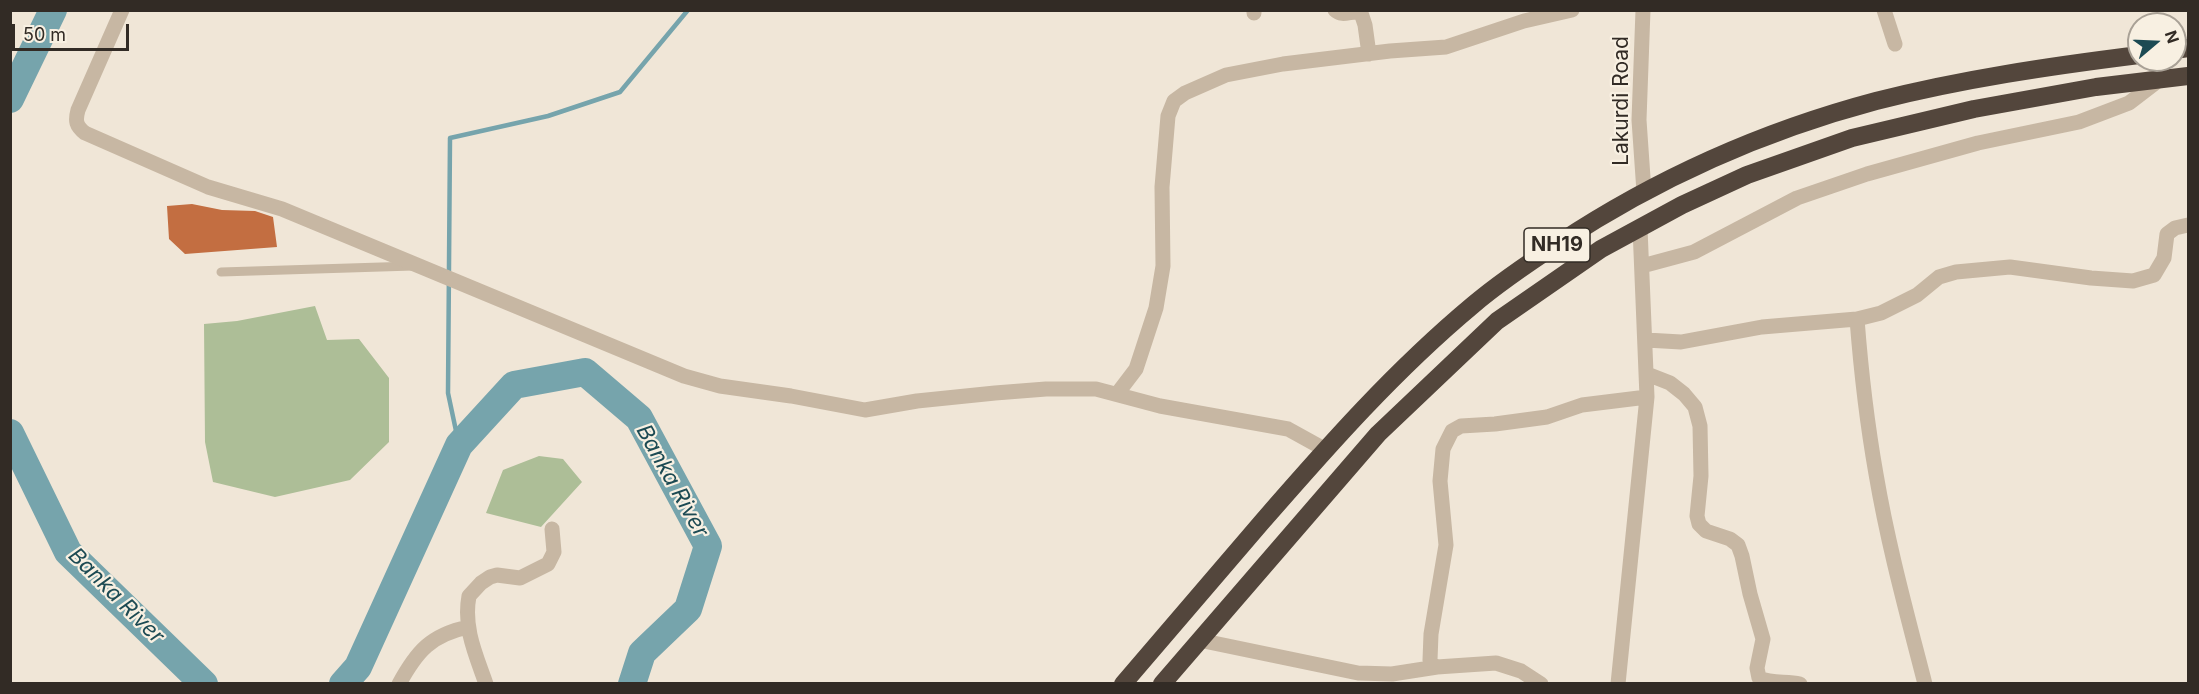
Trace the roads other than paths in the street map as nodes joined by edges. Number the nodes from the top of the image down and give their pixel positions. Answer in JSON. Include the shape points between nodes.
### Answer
{"nodes":[{"id":1,"x":122,"y":10,"type":"edge"},
{"id":2,"x":1335,"y":10,"type":"edge"},
{"id":3,"x":1572,"y":10,"type":"edge"},
{"id":4,"x":1643,"y":10,"type":"edge"},
{"id":5,"x":1884,"y":10,"type":"edge"},
{"id":6,"x":1895,"y":44,"type":"dead end"},
{"id":7,"x":1369,"y":54,"type":"junction"},
{"id":8,"x":2127,"y":57,"type":"edge"},
{"id":9,"x":2188,"y":76,"type":"edge"},
{"id":10,"x":2159,"y":80,"type":"junction"},
{"id":11,"x":1644,"y":192,"type":"junction"},
{"id":12,"x":2188,"y":225,"type":"edge"},
{"id":13,"x":1640,"y":228,"type":"junction"},
{"id":14,"x":416,"y":266,"type":"junction"},
{"id":15,"x":1642,"y":266,"type":"junction"},
{"id":16,"x":221,"y":272,"type":"dead end"},
{"id":17,"x":1857,"y":319,"type":"junction"},
{"id":18,"x":1646,"y":340,"type":"junction"},
{"id":19,"x":1647,"y":374,"type":"junction"},
{"id":20,"x":1117,"y":394,"type":"junction"},
{"id":21,"x":1647,"y":397,"type":"junction"},
{"id":22,"x":1326,"y":450,"type":"junction"},
{"id":23,"x":552,"y":529,"type":"dead end"},
{"id":24,"x":468,"y":627,"type":"junction"},
{"id":25,"x":1199,"y":640,"type":"junction"},
{"id":26,"x":1437,"y":667,"type":"junction"},
{"id":27,"x":1756,"y":681,"type":"edge"},
{"id":28,"x":399,"y":684,"type":"edge"},
{"id":29,"x":486,"y":684,"type":"edge"},
{"id":30,"x":1123,"y":684,"type":"edge"},
{"id":31,"x":1162,"y":684,"type":"edge"},
{"id":32,"x":1541,"y":684,"type":"edge"},
{"id":33,"x":1618,"y":684,"type":"edge"},
{"id":34,"x":1800,"y":684,"type":"edge"},
{"id":35,"x":1925,"y":684,"type":"edge"}],
"edges":[{"from":1,"to":14,"type":"street","via":[[78,110],[78,127],[208,187],[282,209]]},
{"from":2,"to":7,"type":"street","via":[[1343,14],[1361,13]]},
{"from":3,"to":7,"type":"street","via":[[1446,47]]},
{"from":4,"to":11,"type":"street","name":"Lakurdi Road","via":[[1639,120]]},
{"from":5,"to":6,"type":"street"},
{"from":7,"to":20,"type":"street","via":[[1226,75],[1174,101],[1168,116],[1162,187],[1163,266],[1156,308],[1137,369]]},
{"from":8,"to":11,"type":"highway","number":"NH19","via":[[1965,81],[1875,101],[1769,136]]},
{"from":9,"to":10,"type":"highway","number":"NH19"},
{"from":10,"to":13,"type":"highway","number":"NH19","via":[[1974,109],[1852,138],[1747,175]]},
{"from":10,"to":15,"type":"street","via":[[2129,103],[2079,122],[1978,143],[1857,177],[1797,198],[1694,252]]},
{"from":11,"to":22,"type":"highway","number":"NH19","via":[[1531,261],[1475,303],[1366,405]]},
{"from":12,"to":17,"type":"street","via":[[2168,234],[2159,268],[2145,278],[2114,280],[2010,267],[1956,272],[1939,277],[1917,295],[1881,313]]},
{"from":13,"to":15,"type":"street"},
{"from":13,"to":25,"type":"highway","number":"NH19","via":[[1601,249],[1497,321],[1378,434]]},
{"from":14,"to":16,"type":"lane"},
{"from":14,"to":20,"type":"street","via":[[660,368],[720,386],[865,410],[1046,389],[1096,389]]},
{"from":15,"to":18,"type":"street"},
{"from":17,"to":18,"type":"street","via":[[1762,327],[1681,342]]},
{"from":17,"to":35,"type":"street","via":[[1876,474]]},
{"from":18,"to":19,"type":"street"},
{"from":19,"to":21,"type":"street"},
{"from":19,"to":27,"type":"street","via":[[1670,383],[1695,407],[1700,426],[1701,476],[1697,516],[1706,531],[1738,545],[1742,556],[1763,639]]},
{"from":20,"to":22,"type":"street","via":[[1160,406],[1288,429]]},
{"from":21,"to":26,"type":"street","via":[[1582,405],[1548,417],[1461,426],[1452,431],[1443,449],[1440,481],[1446,544],[1430,660]]},
{"from":21,"to":33,"type":"street"},
{"from":22,"to":30,"type":"highway","number":"NH19"},
{"from":23,"to":24,"type":"street","via":[[554,552],[548,564],[520,578],[497,575],[481,583],[469,596]]},
{"from":24,"to":28,"type":"street","via":[[423,647]]},
{"from":24,"to":29,"type":"street"},
{"from":25,"to":26,"type":"street","via":[[1358,673],[1392,674]]},
{"from":25,"to":31,"type":"highway","number":"NH19"},
{"from":26,"to":32,"type":"street","via":[[1496,663],[1521,671]]},
{"from":27,"to":34,"type":"street"}]}
